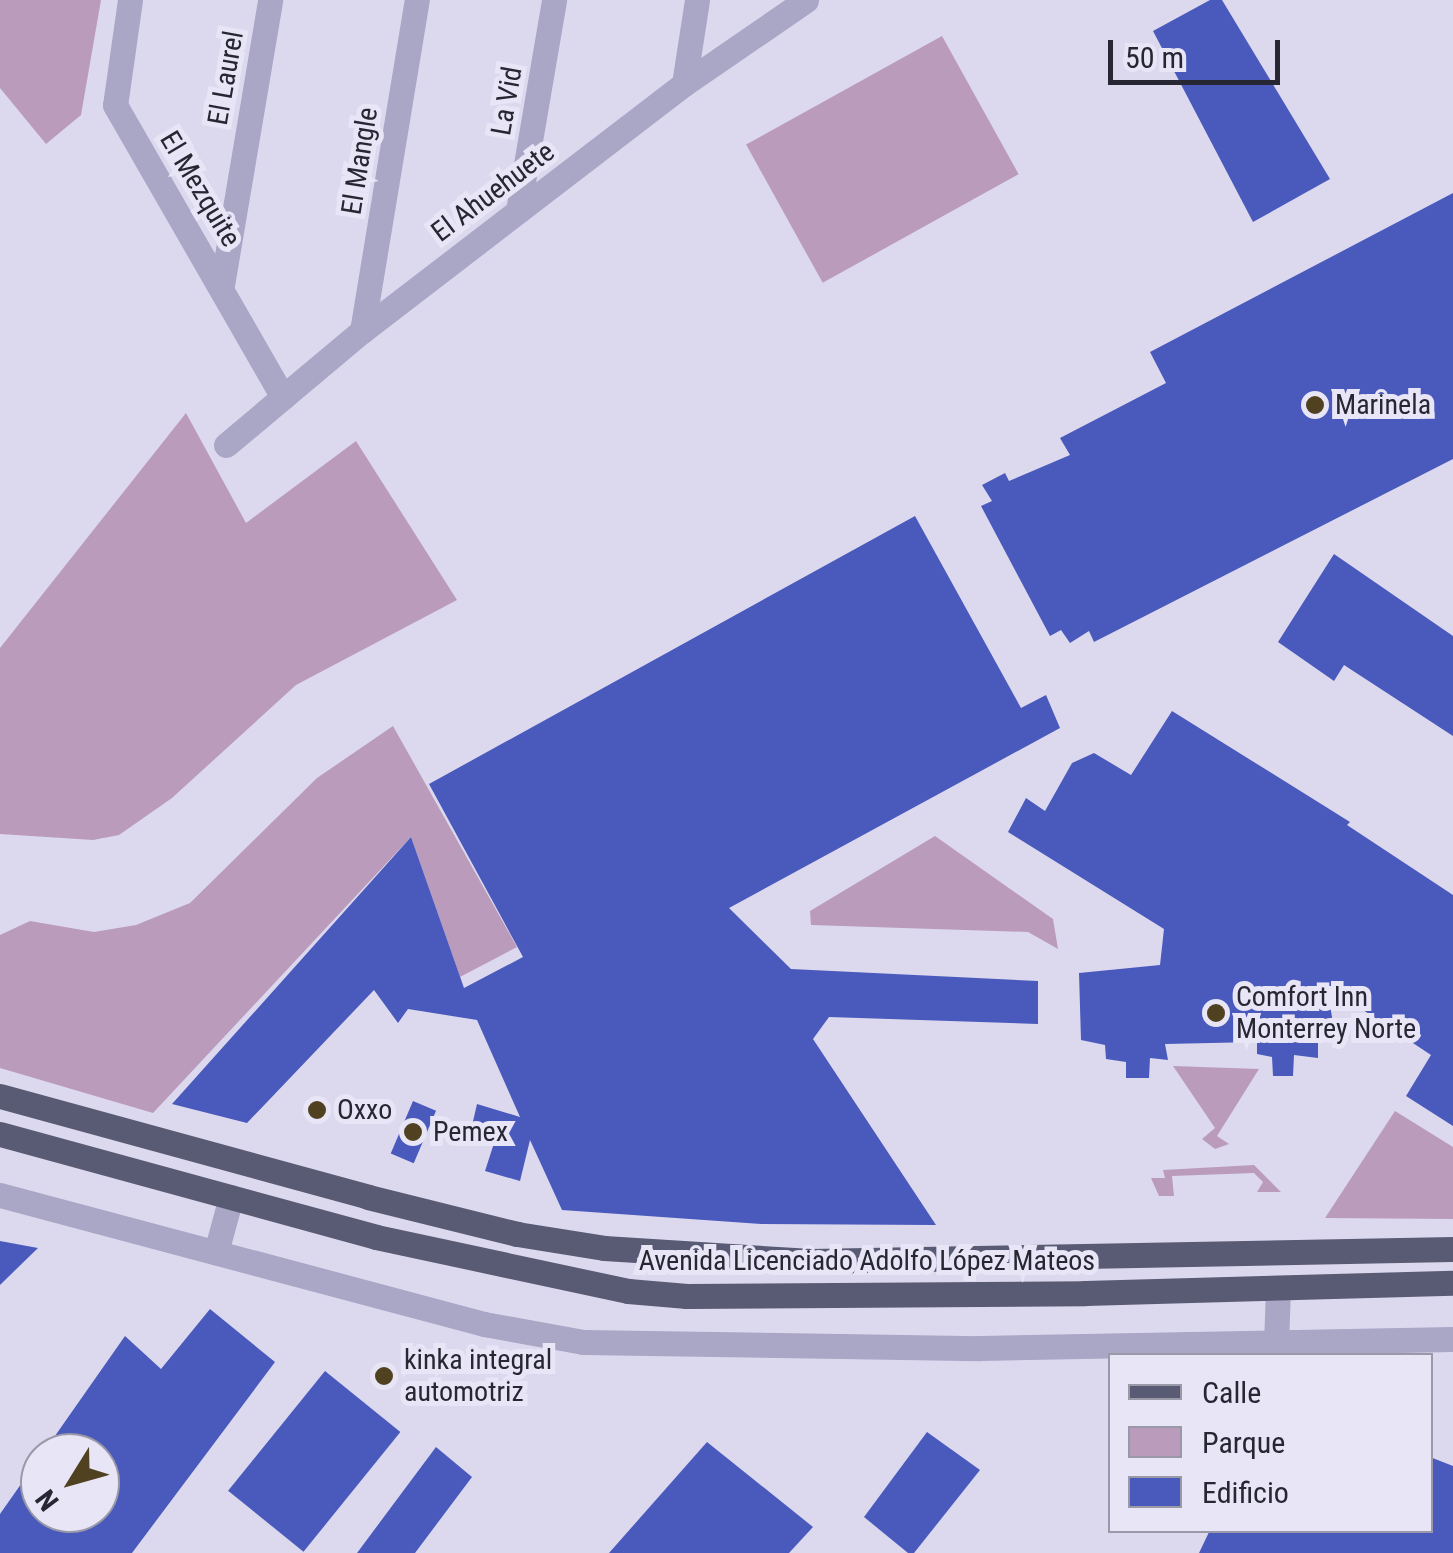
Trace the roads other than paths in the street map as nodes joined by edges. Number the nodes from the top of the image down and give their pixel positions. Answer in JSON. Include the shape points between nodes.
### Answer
{"nodes":[{"id":1,"x":130,"y":0,"type":"edge"},
{"id":2,"x":270,"y":0,"type":"edge"},
{"id":3,"x":417,"y":0,"type":"edge"},
{"id":4,"x":554,"y":0,"type":"edge"},
{"id":5,"x":697,"y":0,"type":"edge"},
{"id":6,"x":806,"y":0,"type":"edge"},
{"id":7,"x":684,"y":84,"type":"junction"},
{"id":8,"x":518,"y":212,"type":"junction"},
{"id":9,"x":222,"y":285,"type":"junction"},
{"id":10,"x":362,"y":331,"type":"junction"},
{"id":11,"x":284,"y":397,"type":"junction"},
{"id":12,"x":226,"y":445,"type":"dead end"},
{"id":13,"x":0,"y":1096,"type":"edge"},
{"id":14,"x":0,"y":1134,"type":"edge"},
{"id":15,"x":0,"y":1195,"type":"edge"},
{"id":16,"x":231,"y":1197,"type":"junction"},
{"id":17,"x":1453,"y":1249,"type":"edge"},
{"id":18,"x":216,"y":1252,"type":"junction"},
{"id":19,"x":1453,"y":1283,"type":"edge"},
{"id":20,"x":1278,"y":1288,"type":"junction"},
{"id":21,"x":1453,"y":1339,"type":"edge"},
{"id":22,"x":1276,"y":1344,"type":"junction"}],
"edges":[{"from":1,"to":9,"type":"street","name":"El Mezquite","via":[[115,105]]},
{"from":2,"to":9,"type":"street","name":"El Laurel"},
{"from":3,"to":10,"type":"street","name":"El Mangle"},
{"from":4,"to":8,"type":"street","name":"La Vid"},
{"from":5,"to":7,"type":"street"},
{"from":6,"to":7,"type":"street","name":"El Ahuehuete"},
{"from":7,"to":8,"type":"street","name":"El Ahuehuete"},
{"from":8,"to":10,"type":"street","name":"El Ahuehuete"},
{"from":9,"to":11,"type":"street","name":"El Mezquite"},
{"from":10,"to":11,"type":"street","name":"El Ahuehuete"},
{"from":11,"to":12,"type":"street","name":"El Ahuehuete"},
{"from":13,"to":17,"type":"main road","name":"Avenida Licenciado Adolfo López Mateos","via":[[403,1206],[604,1248],[811,1261]]},
{"from":14,"to":16,"type":"main road","name":"Avenida Licenciado Adolfo López Mateos"},
{"from":15,"to":18,"type":"street"},
{"from":16,"to":18,"type":"street"},
{"from":16,"to":20,"type":"main road","name":"Avenida Licenciado Adolfo López Mateos","via":[[494,1265],[688,1296]]},
{"from":18,"to":22,"type":"street","via":[[484,1324],[583,1342]]},
{"from":19,"to":20,"type":"main road","name":"Avenida Licenciado Adolfo López Mateos"},
{"from":20,"to":22,"type":"street"},
{"from":21,"to":22,"type":"street"}]}
